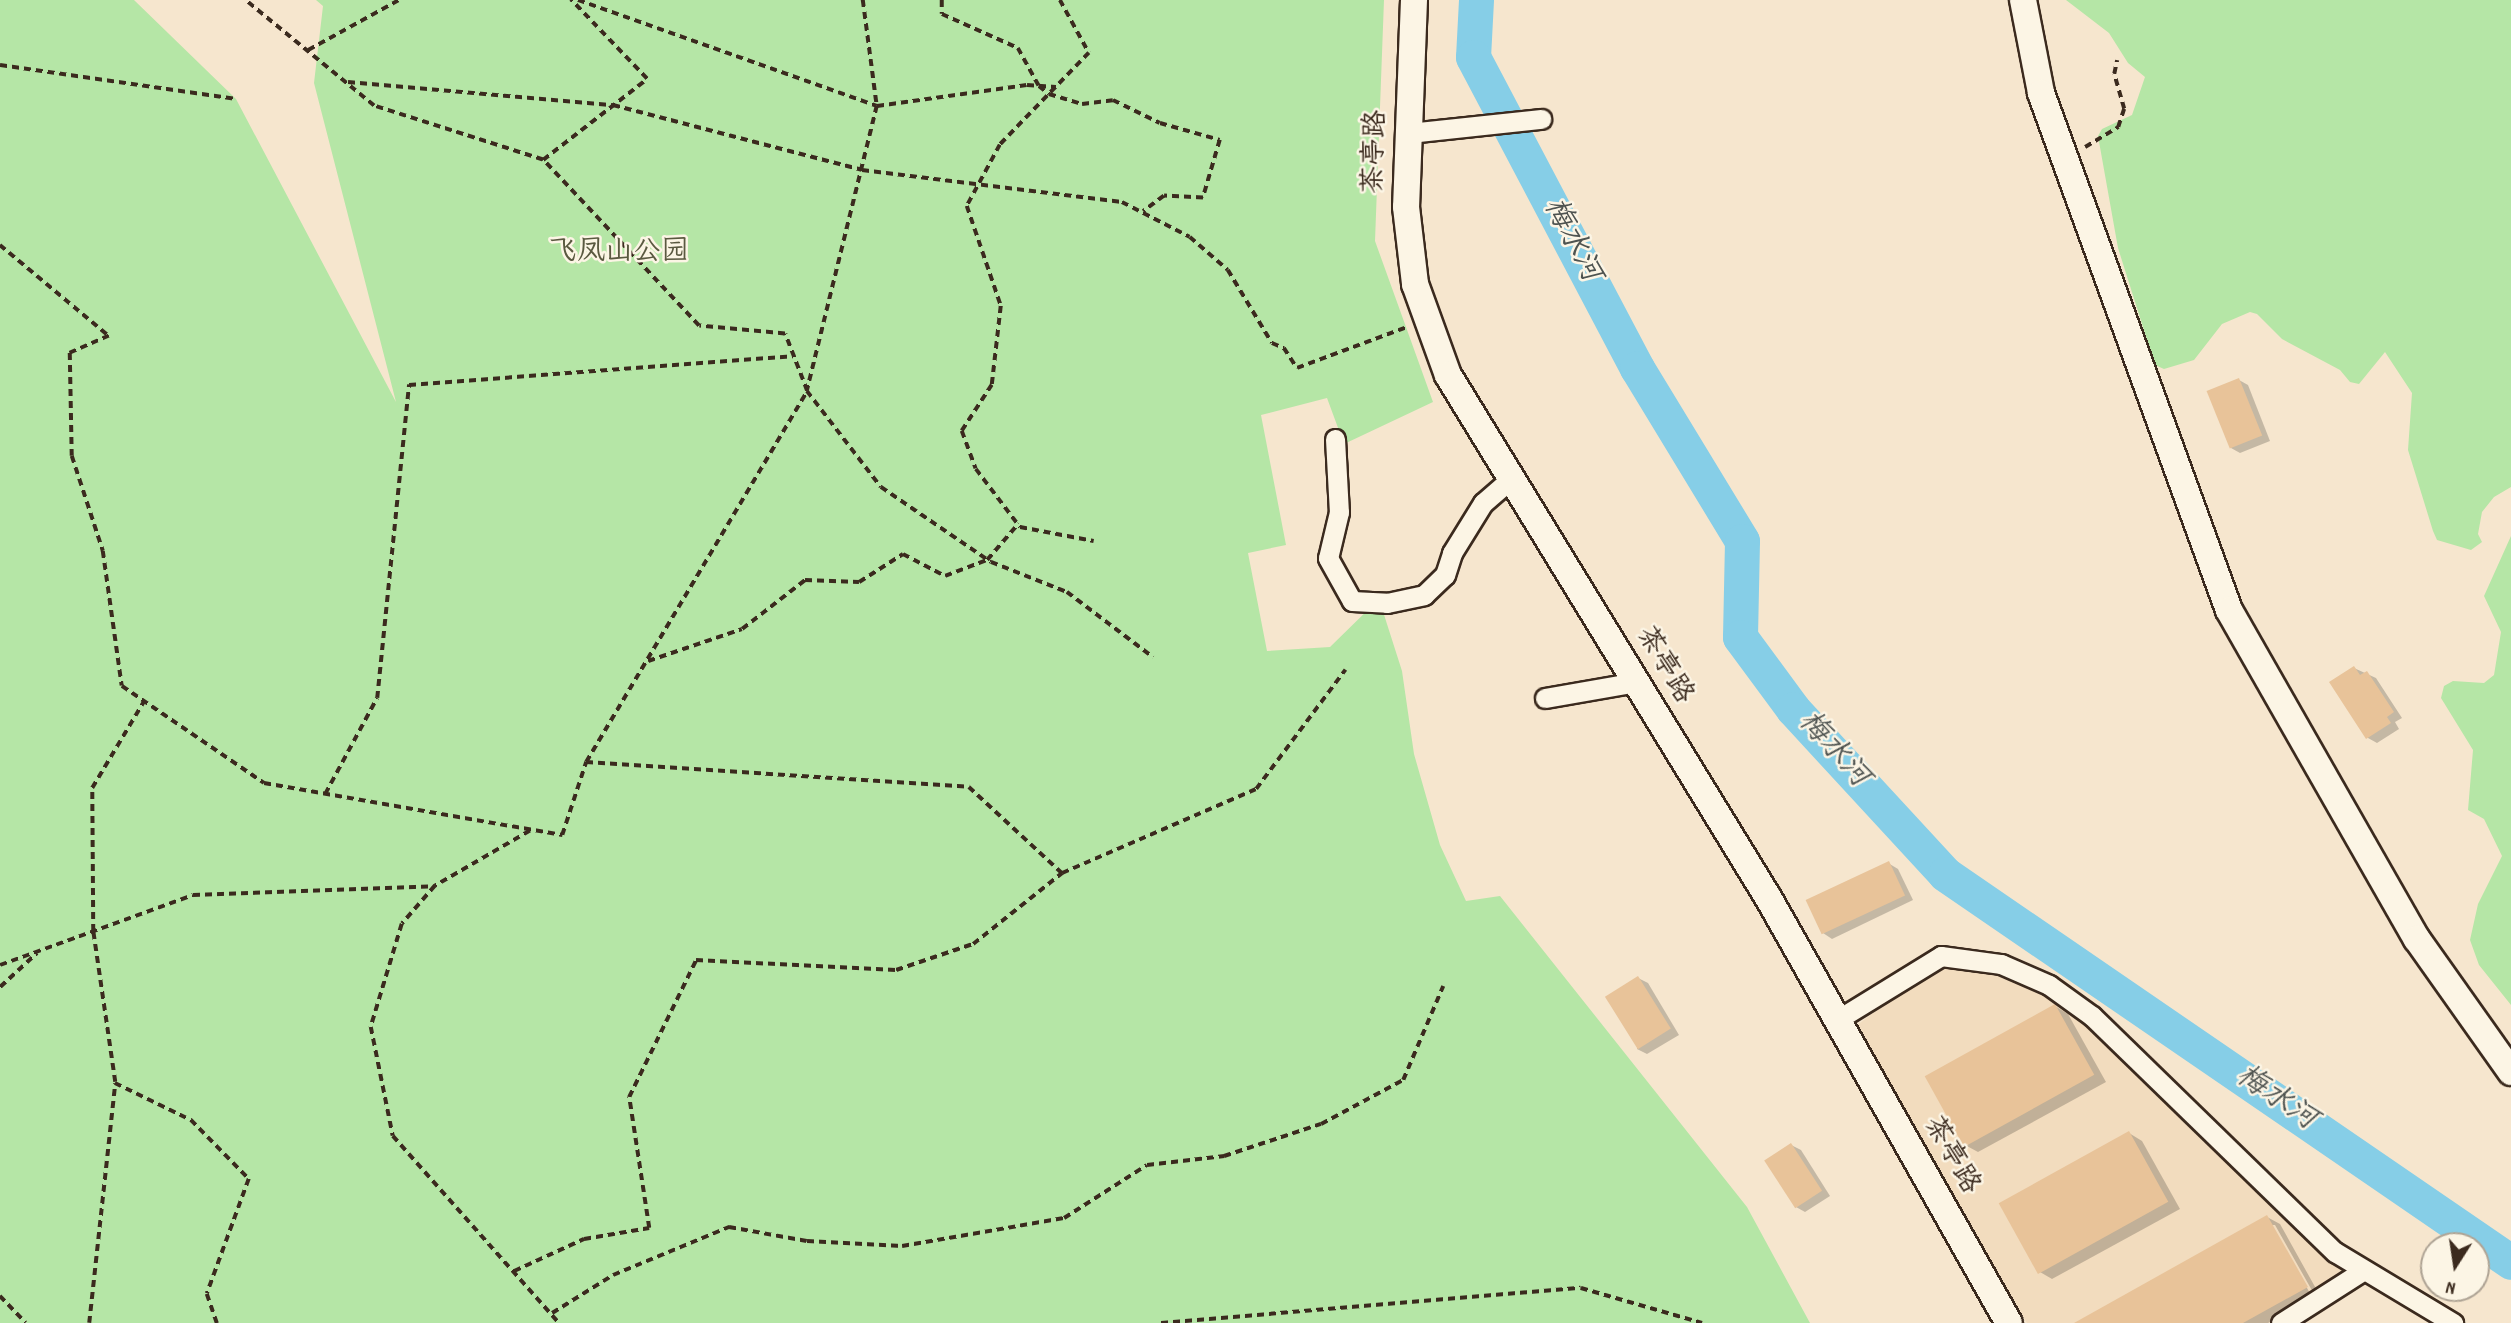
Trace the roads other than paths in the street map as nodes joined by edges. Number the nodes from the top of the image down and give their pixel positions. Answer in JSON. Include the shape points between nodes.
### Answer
{"nodes":[{"id":1,"x":1414,"y":0,"type":"edge"},
{"id":2,"x":2023,"y":0,"type":"edge"},
{"id":3,"x":1541,"y":119,"type":"dead end"},
{"id":4,"x":1409,"y":133,"type":"junction"},
{"id":5,"x":1335,"y":439,"type":"dead end"},
{"id":6,"x":1511,"y":479,"type":"junction"},
{"id":7,"x":1637,"y":682,"type":"junction"},
{"id":8,"x":1545,"y":698,"type":"dead end"},
{"id":9,"x":1837,"y":1020,"type":"junction"},
{"id":10,"x":2511,"y":1072,"type":"edge"},
{"id":11,"x":2364,"y":1270,"type":"junction"},
{"id":12,"x":2009,"y":1323,"type":"edge"},
{"id":13,"x":2281,"y":1323,"type":"edge"},
{"id":14,"x":2453,"y":1323,"type":"edge"}],
"edges":[{"from":1,"to":4,"type":"street","name":"茶亭路"},
{"from":2,"to":10,"type":"street","via":[[2041,93],[2229,610],[2417,939]]},
{"from":3,"to":4,"type":"street"},
{"from":4,"to":6,"type":"street","name":"茶亭路","via":[[1406,206],[1415,284],[1448,375]]},
{"from":5,"to":6,"type":"street","via":[[1339,512],[1328,558],[1352,601],[1387,603],[1424,595],[1445,575],[1452,553],[1483,503]]},
{"from":6,"to":7,"type":"street","name":"茶亭路"},
{"from":7,"to":8,"type":"street"},
{"from":7,"to":9,"type":"street","name":"茶亭路"},
{"from":9,"to":11,"type":"street","via":[[1941,956],[2001,964],[2049,985],[2092,1016],[2335,1252]]},
{"from":9,"to":12,"type":"street","name":"茶亭路"},
{"from":11,"to":13,"type":"street"},
{"from":11,"to":14,"type":"street"}]}
